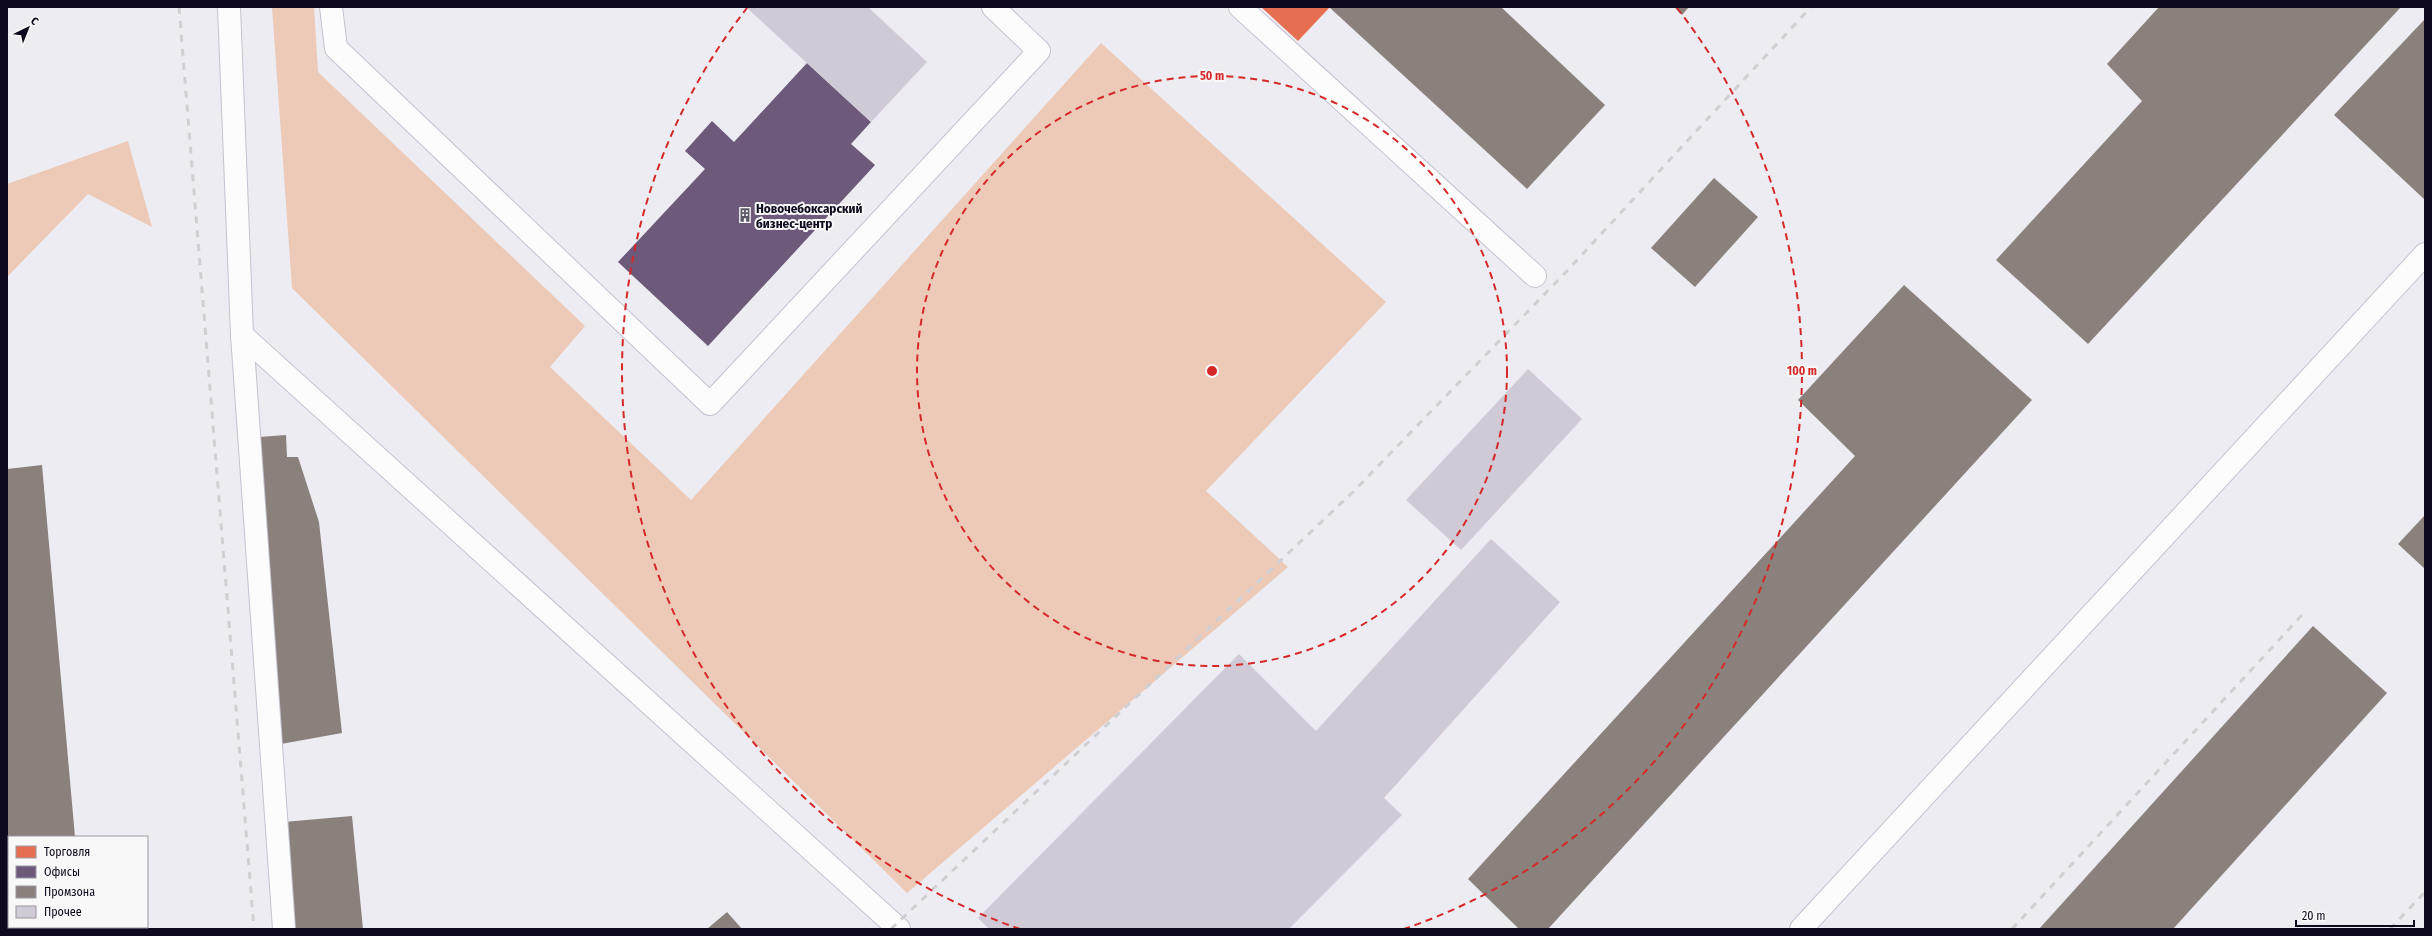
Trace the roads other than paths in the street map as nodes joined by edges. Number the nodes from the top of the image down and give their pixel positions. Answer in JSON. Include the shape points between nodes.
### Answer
{"nodes":[{"id":1,"x":229,"y":7,"type":"edge"},
{"id":2,"x":331,"y":7,"type":"edge"},
{"id":3,"x":993,"y":7,"type":"edge"},
{"id":4,"x":1240,"y":7,"type":"edge"},
{"id":5,"x":2425,"y":254,"type":"edge"},
{"id":6,"x":1535,"y":276,"type":"dead end"},
{"id":7,"x":242,"y":336,"type":"junction"},
{"id":8,"x":284,"y":929,"type":"edge"},
{"id":9,"x":898,"y":929,"type":"edge"},
{"id":10,"x":1801,"y":929,"type":"edge"}],
"edges":[{"from":1,"to":7,"type":"lane"},
{"from":2,"to":3,"type":"lane","via":[[336,48],[710,404],[1039,51]]},
{"from":4,"to":6,"type":"lane"},
{"from":5,"to":10,"type":"lane"},
{"from":7,"to":8,"type":"lane"},
{"from":7,"to":9,"type":"lane"}]}
